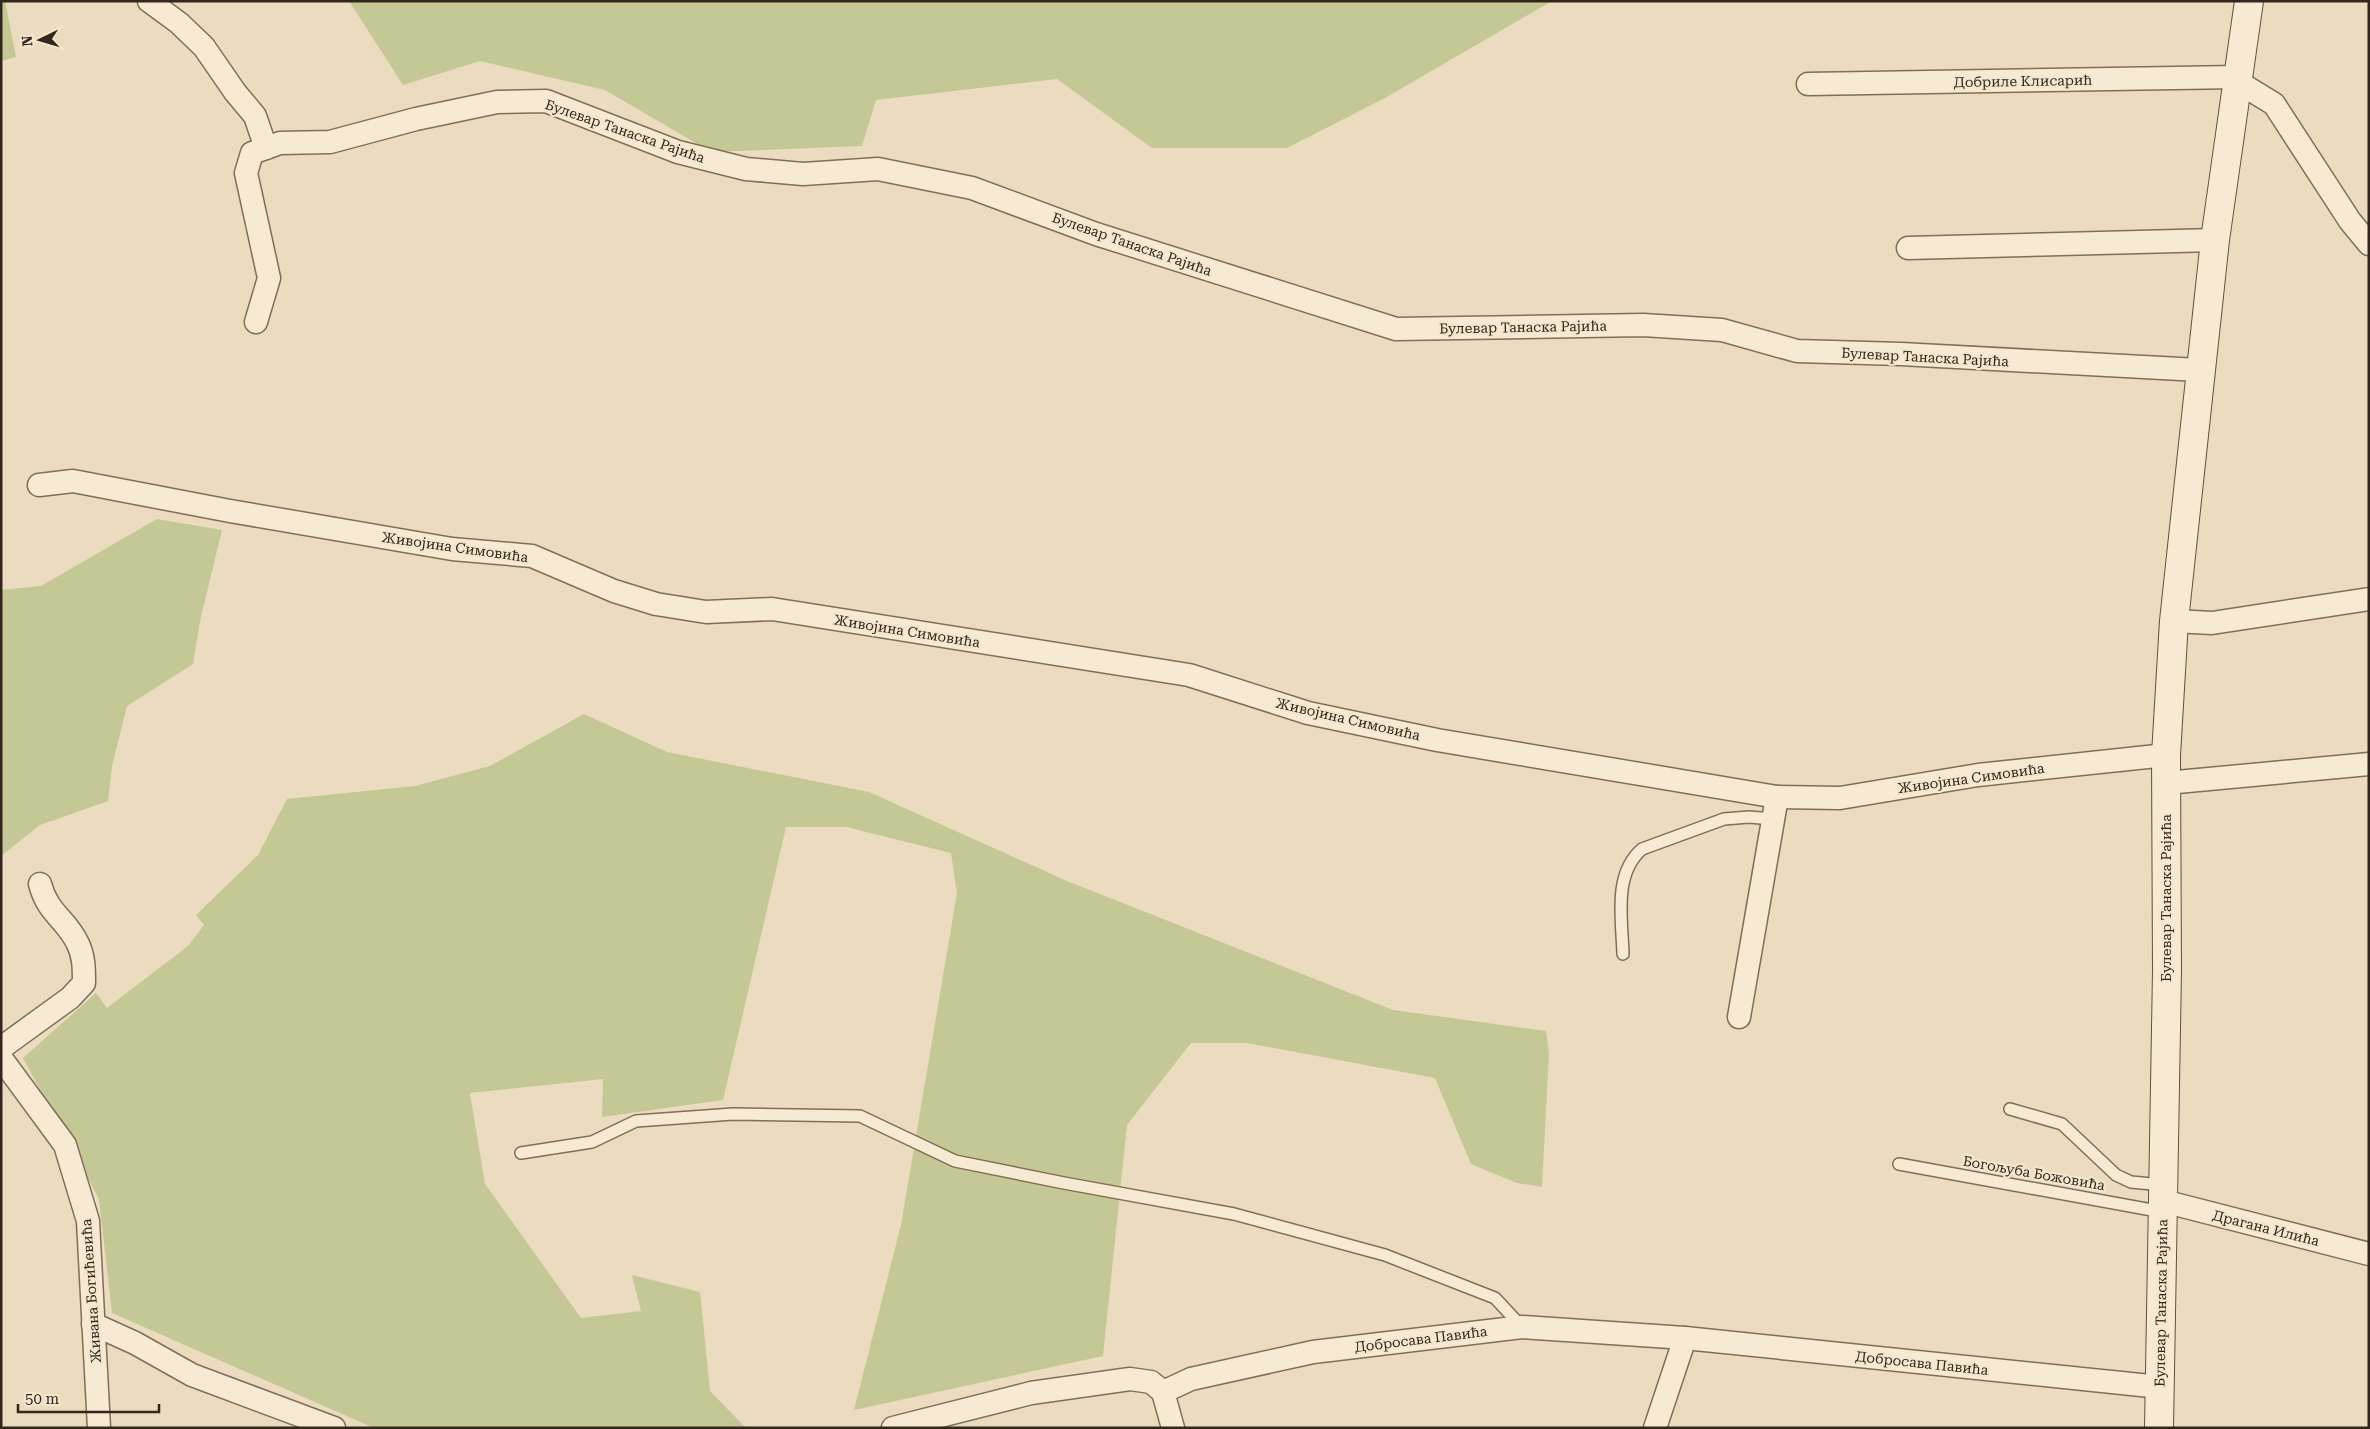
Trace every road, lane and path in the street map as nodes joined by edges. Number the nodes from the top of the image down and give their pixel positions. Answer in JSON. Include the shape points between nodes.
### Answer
{"nodes":[{"id":1,"x":149,"y":1,"type":"edge"},
{"id":2,"x":2248,"y":1,"type":"edge"},
{"id":3,"x":2238,"y":80,"type":"junction"},
{"id":4,"x":1808,"y":84,"type":"dead end"},
{"id":5,"x":266,"y":148,"type":"junction"},
{"id":6,"x":2214,"y":240,"type":"junction"},
{"id":7,"x":2369,"y":244,"type":"edge"},
{"id":8,"x":1908,"y":248,"type":"dead end"},
{"id":9,"x":256,"y":322,"type":"dead end"},
{"id":10,"x":2199,"y":370,"type":"junction"},
{"id":11,"x":40,"y":485,"type":"dead end"},
{"id":12,"x":2369,"y":598,"type":"edge"},
{"id":13,"x":2174,"y":621,"type":"junction"},
{"id":14,"x":2166,"y":755,"type":"junction"},
{"id":15,"x":2369,"y":764,"type":"edge"},
{"id":16,"x":2166,"y":783,"type":"junction"},
{"id":17,"x":1777,"y":797,"type":"junction"},
{"id":18,"x":1773,"y":819,"type":"junction"},
{"id":19,"x":40,"y":884,"type":"dead end"},
{"id":20,"x":1622,"y":954,"type":"dead end"},
{"id":21,"x":1739,"y":1017,"type":"dead end"},
{"id":22,"x":1,"y":1048,"type":"edge"},
{"id":23,"x":1,"y":1058,"type":"edge"},
{"id":24,"x":2010,"y":1109,"type":"dead end"},
{"id":25,"x":521,"y":1153,"type":"dead end"},
{"id":26,"x":1899,"y":1164,"type":"dead end"},
{"id":27,"x":2163,"y":1200,"type":"junction"},
{"id":28,"x":2369,"y":1254,"type":"edge"},
{"id":29,"x":93,"y":1324,"type":"junction"},
{"id":30,"x":1522,"y":1327,"type":"junction"},
{"id":31,"x":1684,"y":1338,"type":"junction"},
{"id":32,"x":2160,"y":1387,"type":"junction"},
{"id":33,"x":1163,"y":1392,"type":"junction"},
{"id":34,"x":99,"y":1428,"type":"edge"},
{"id":35,"x":334,"y":1428,"type":"edge"},
{"id":36,"x":894,"y":1428,"type":"edge"},
{"id":37,"x":1173,"y":1428,"type":"edge"},
{"id":38,"x":1655,"y":1428,"type":"edge"},
{"id":39,"x":2159,"y":1428,"type":"edge"}],
"edges":[{"from":1,"to":5,"type":"street","via":[[204,47],[255,116]]},
{"from":2,"to":3,"type":"main road","name":"Булевар Танаска Рајића"},
{"from":3,"to":4,"type":"street","name":"Добриле Клисарић"},
{"from":3,"to":6,"type":"main road","name":"Булевар Танаска Рајића"},
{"from":3,"to":7,"type":"street","via":[[2274,104],[2350,221]]},
{"from":5,"to":9,"type":"street","name":"Булевар Танаска Рајића","via":[[252,152],[246,173],[269,278]]},
{"from":5,"to":10,"type":"street","name":"Булевар Танаска Рајића","via":[[280,143],[330,142],[497,102],[546,101],[678,152],[746,170],[803,174],[878,169],[972,188],[1096,234],[1396,329],[1643,325],[1722,330],[1797,352],[1902,354]]},
{"from":6,"to":8,"type":"street"},
{"from":6,"to":10,"type":"main road","name":"Булевар Танаска Рајића"},
{"from":10,"to":13,"type":"main road","name":"Булевар Танаска Рајића"},
{"from":11,"to":17,"type":"street","name":"Живојина Симовића","via":[[73,481],[452,549],[532,556],[614,591],[656,604],[706,612],[772,609],[1189,675],[1308,713],[1437,740]]},
{"from":12,"to":13,"type":"street","via":[[2212,623]]},
{"from":13,"to":14,"type":"main road","name":"Булевар Танаска Рајића"},
{"from":14,"to":16,"type":"main road","name":"Булевар Танаска Рајића"},
{"from":14,"to":17,"type":"street","name":"Живојина Симовића","via":[[1978,775],[1840,798]]},
{"from":15,"to":16,"type":"street"},
{"from":16,"to":27,"type":"main road","name":"Булевар Танаска Рајића"},
{"from":17,"to":18,"type":"street"},
{"from":18,"to":20,"type":"lane","via":[[1724,819],[1642,849],[1632,858],[1622,879]]},
{"from":18,"to":21,"type":"street"},
{"from":19,"to":22,"type":"street","via":[[44,901],[77,941],[84,962],[84,983],[70,998]]},
{"from":23,"to":29,"type":"street","name":"Живана Богићевића","via":[[65,1145],[88,1221]]},
{"from":24,"to":27,"type":"lane","via":[[2062,1124],[2116,1175]]},
{"from":25,"to":30,"type":"lane","via":[[592,1142],[636,1121],[733,1114],[860,1116],[955,1161],[1234,1214],[1385,1255],[1495,1298]]},
{"from":26,"to":27,"type":"lane","name":"Богољуба Божовића"},
{"from":27,"to":28,"type":"street","name":"Драгана Илића"},
{"from":27,"to":32,"type":"main road","name":"Булевар Танаска Рајића"},
{"from":29,"to":34,"type":"street","name":"Живана Богићевића"},
{"from":29,"to":35,"type":"street","via":[[192,1375]]},
{"from":30,"to":31,"type":"street","name":"Добросава Павића"},
{"from":30,"to":33,"type":"street","name":"Добросава Павића","via":[[1314,1352],[1191,1379]]},
{"from":31,"to":32,"type":"street","name":"Добросава Павића"},
{"from":31,"to":38,"type":"street"},
{"from":32,"to":39,"type":"main road","name":"Булевар Танаска Рајића"},
{"from":33,"to":36,"type":"street","via":[[1151,1382],[1130,1379],[1031,1393]]},
{"from":33,"to":37,"type":"street"}]}
